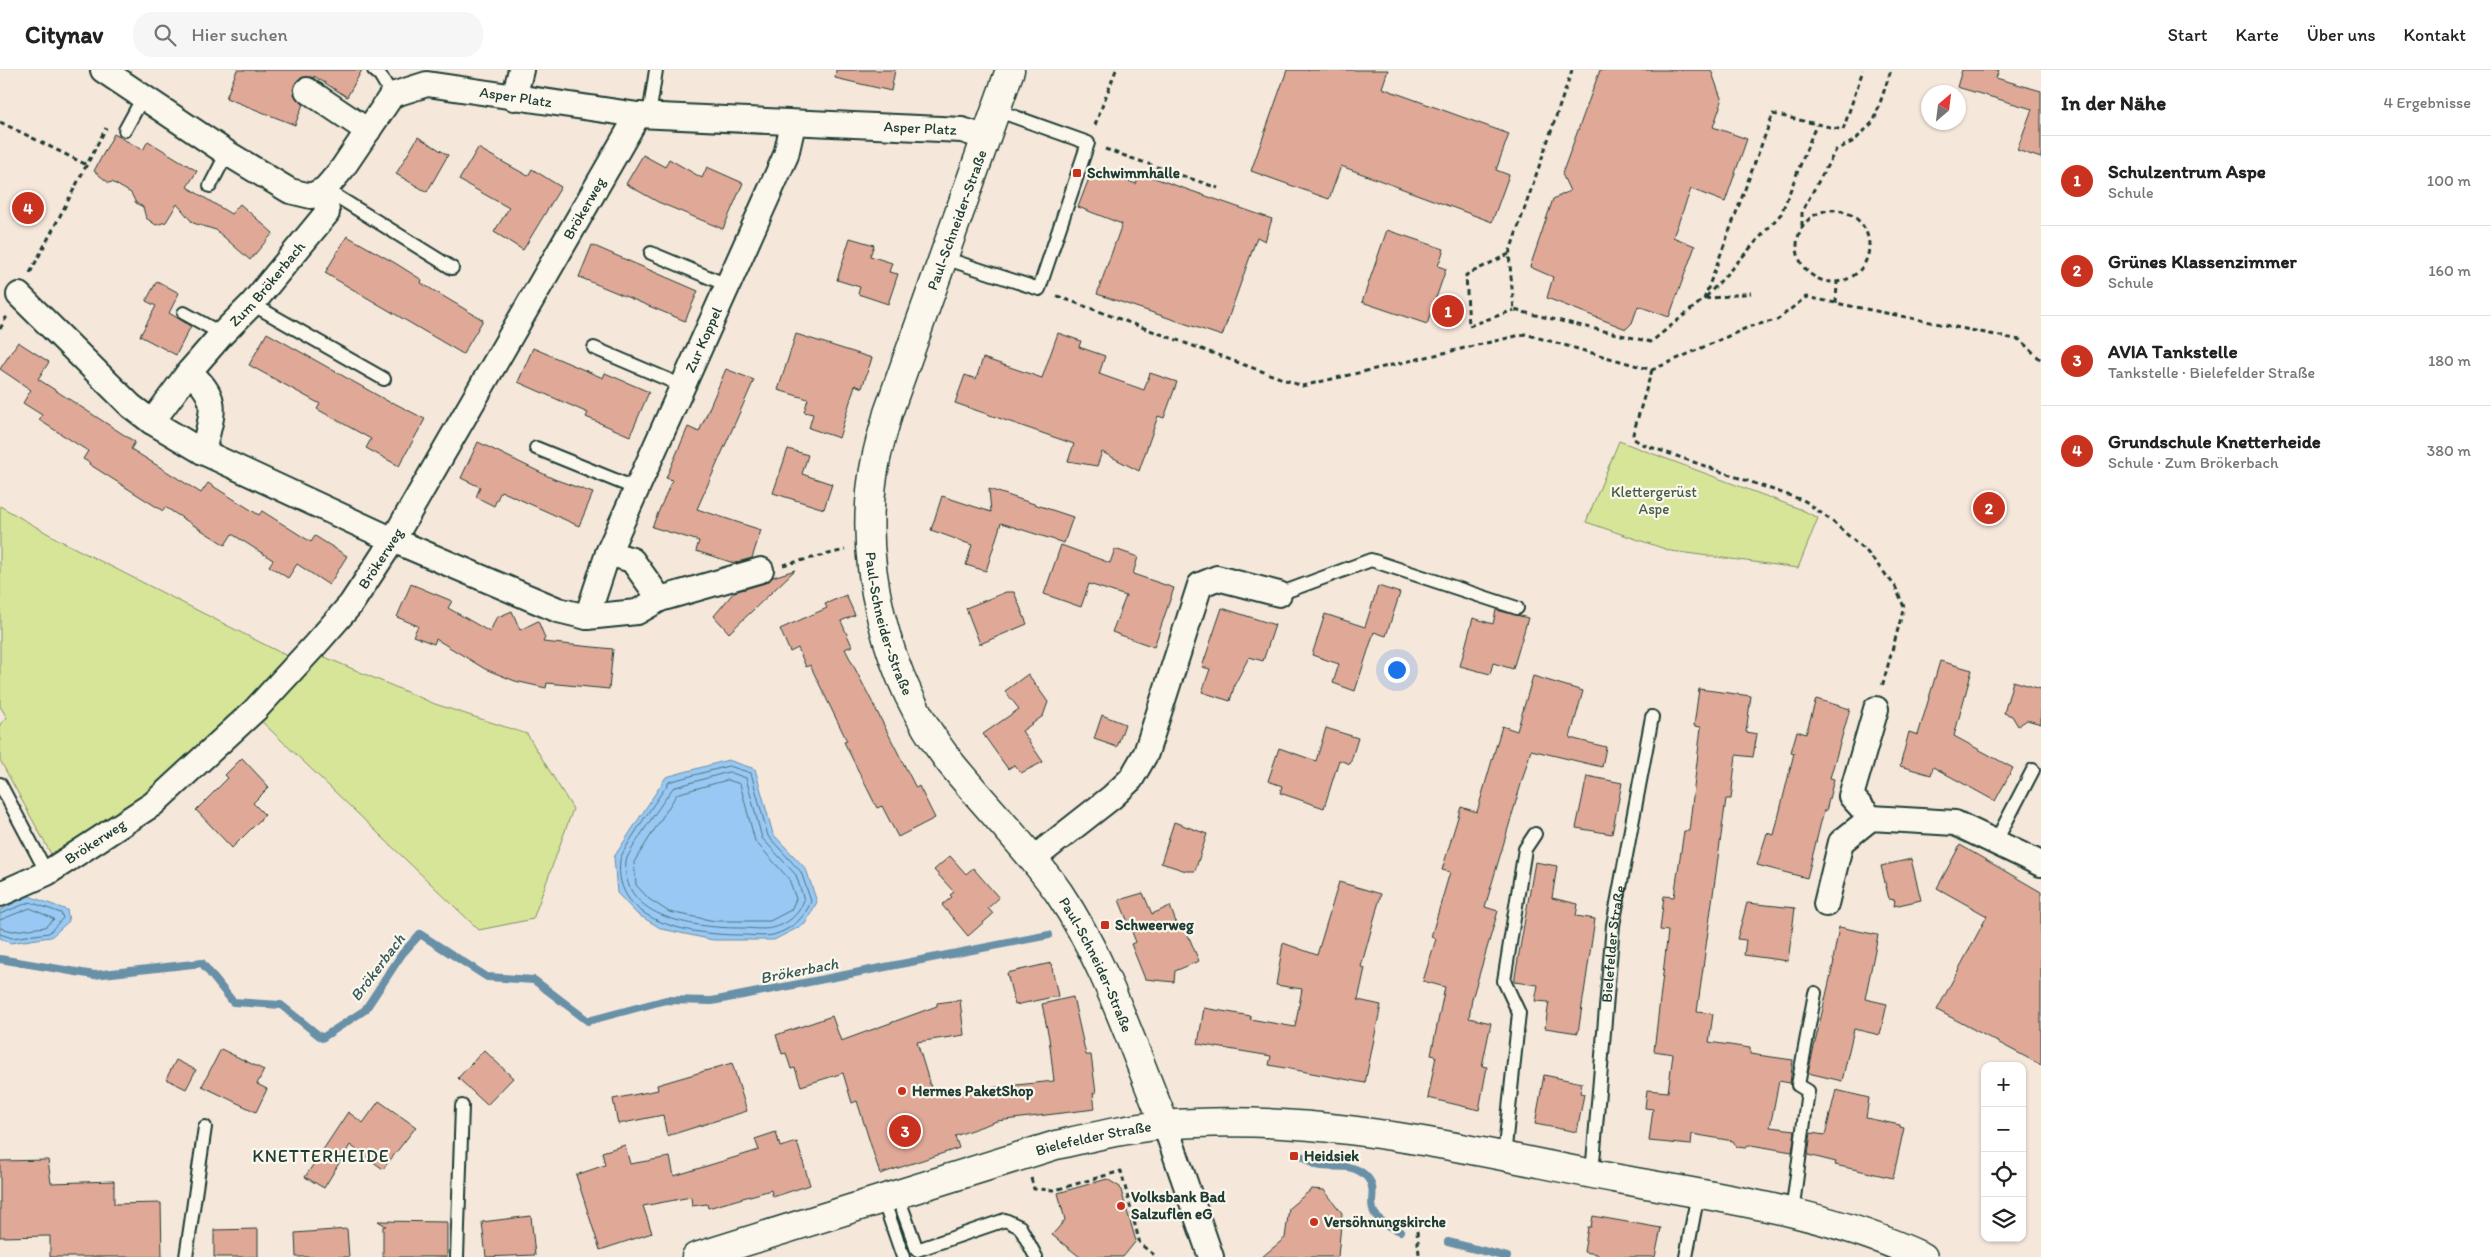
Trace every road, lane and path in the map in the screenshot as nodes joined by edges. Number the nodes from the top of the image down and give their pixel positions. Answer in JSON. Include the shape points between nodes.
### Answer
{"nodes":[{"id":1,"x":103,"y":70,"type":"edge"},
{"id":2,"x":374,"y":70,"type":"edge"},
{"id":3,"x":521,"y":70,"type":"edge"},
{"id":4,"x":656,"y":70,"type":"edge"},
{"id":5,"x":1010,"y":70,"type":"edge"},
{"id":6,"x":1116,"y":70,"type":"edge"},
{"id":7,"x":1572,"y":70,"type":"edge"},
{"id":8,"x":1863,"y":70,"type":"edge"},
{"id":9,"x":1891,"y":70,"type":"edge"},
{"id":10,"x":307,"y":90,"type":"dead end"},
{"id":11,"x":135,"y":92,"type":"junction"},
{"id":12,"x":392,"y":95,"type":"junction"},
{"id":13,"x":514,"y":98,"type":"junction"},
{"id":14,"x":996,"y":110,"type":"junction"},
{"id":15,"x":643,"y":116,"type":"junction"},
{"id":16,"x":0,"y":122,"type":"edge"},
{"id":17,"x":793,"y":124,"type":"junction"},
{"id":18,"x":1816,"y":125,"type":"junction"},
{"id":19,"x":125,"y":130,"type":"dead end"},
{"id":20,"x":368,"y":131,"type":"junction"},
{"id":21,"x":986,"y":138,"type":"junction"},
{"id":22,"x":1088,"y":143,"type":"junction"},
{"id":23,"x":227,"y":153,"type":"junction"},
{"id":24,"x":87,"y":165,"type":"junction"},
{"id":25,"x":210,"y":186,"type":"dead end"},
{"id":26,"x":325,"y":188,"type":"junction"},
{"id":27,"x":1218,"y":188,"type":"dead end"},
{"id":28,"x":1802,"y":227,"type":"junction"},
{"id":29,"x":651,"y":253,"type":"dead end"},
{"id":30,"x":1509,"y":254,"type":"junction"},
{"id":31,"x":944,"y":258,"type":"junction"},
{"id":32,"x":452,"y":268,"type":"dead end"},
{"id":33,"x":1837,"y":283,"type":"junction"},
{"id":34,"x":727,"y":285,"type":"junction"},
{"id":35,"x":1039,"y":289,"type":"junction"},
{"id":36,"x":1751,"y":293,"type":"dead end"},
{"id":37,"x":19,"y":294,"type":"junction"},
{"id":38,"x":1704,"y":300,"type":"junction"},
{"id":39,"x":1836,"y":303,"type":"junction"},
{"id":40,"x":252,"y":304,"type":"junction"},
{"id":41,"x":1514,"y":310,"type":"junction"},
{"id":42,"x":184,"y":312,"type":"dead end"},
{"id":43,"x":0,"y":329,"type":"edge"},
{"id":44,"x":222,"y":334,"type":"junction"},
{"id":45,"x":594,"y":348,"type":"dead end"},
{"id":46,"x":2041,"y":360,"type":"edge"},
{"id":47,"x":1652,"y":370,"type":"junction"},
{"id":48,"x":189,"y":372,"type":"junction"},
{"id":49,"x":384,"y":379,"type":"dead end"},
{"id":50,"x":682,"y":386,"type":"junction"},
{"id":51,"x":152,"y":422,"type":"junction"},
{"id":52,"x":536,"y":448,"type":"dead end"},
{"id":53,"x":203,"y":452,"type":"junction"},
{"id":54,"x":637,"y":489,"type":"junction"},
{"id":55,"x":393,"y":540,"type":"junction"},
{"id":56,"x":871,"y":544,"type":"junction"},
{"id":57,"x":608,"y":553,"type":"junction"},
{"id":58,"x":760,"y":570,"type":"joint"},
{"id":59,"x":1279,"y":594,"type":"joint"},
{"id":60,"x":660,"y":598,"type":"junction"},
{"id":61,"x":1517,"y":608,"type":"dead end"},
{"id":62,"x":587,"y":617,"type":"junction"},
{"id":63,"x":1876,"y":708,"type":"joint"},
{"id":64,"x":1652,"y":717,"type":"dead end"},
{"id":65,"x":2033,"y":770,"type":"dead end"},
{"id":66,"x":0,"y":784,"type":"edge"},
{"id":67,"x":1871,"y":818,"type":"junction"},
{"id":68,"x":1535,"y":834,"type":"dead end"},
{"id":69,"x":1996,"y":841,"type":"junction"},
{"id":70,"x":1033,"y":859,"type":"junction"},
{"id":71,"x":2041,"y":864,"type":"edge"},
{"id":72,"x":47,"y":873,"type":"junction"},
{"id":73,"x":0,"y":894,"type":"edge"},
{"id":74,"x":1826,"y":904,"type":"dead end"},
{"id":75,"x":1815,"y":993,"type":"dead end"},
{"id":76,"x":462,"y":1106,"type":"dead end"},
{"id":77,"x":1165,"y":1125,"type":"junction"},
{"id":78,"x":205,"y":1127,"type":"dead end"},
{"id":79,"x":1025,"y":1154,"type":"junction"},
{"id":80,"x":1504,"y":1157,"type":"junction"},
{"id":81,"x":1592,"y":1174,"type":"junction"},
{"id":82,"x":1698,"y":1193,"type":"junction"},
{"id":83,"x":890,"y":1196,"type":"junction"},
{"id":84,"x":1792,"y":1213,"type":"junction"},
{"id":85,"x":1417,"y":1231,"type":"dead end"},
{"id":86,"x":1419,"y":1254,"type":"dead end"},
{"id":87,"x":186,"y":1257,"type":"edge"},
{"id":88,"x":457,"y":1257,"type":"edge"},
{"id":89,"x":696,"y":1257,"type":"edge"},
{"id":90,"x":903,"y":1257,"type":"edge"},
{"id":91,"x":1036,"y":1257,"type":"edge"},
{"id":92,"x":1157,"y":1257,"type":"edge"},
{"id":93,"x":1210,"y":1257,"type":"edge"},
{"id":94,"x":1686,"y":1257,"type":"edge"},
{"id":95,"x":1923,"y":1257,"type":"edge"}],
"edges":[{"from":1,"to":11,"type":"street"},
{"from":2,"to":12,"type":"lane"},
{"from":3,"to":13,"type":"street"},
{"from":4,"to":15,"type":"lane"},
{"from":5,"to":14,"type":"main road","name":"Paul-Schneider-Straße"},
{"from":6,"to":22,"type":"path"},
{"from":7,"to":30,"type":"path"},
{"from":8,"to":18,"type":"path","via":[[1843,130]]},
{"from":9,"to":28,"type":"path","via":[[1874,121],[1854,141],[1836,150],[1802,211]]},
{"from":10,"to":20,"type":"street"},
{"from":11,"to":19,"type":"lane"},
{"from":11,"to":23,"type":"street"},
{"from":11,"to":24,"type":"path"},
{"from":12,"to":13,"type":"street","name":"Asper Platz","via":[[427,84]]},
{"from":12,"to":20,"type":"street"},
{"from":13,"to":15,"type":"street","name":"Asper Platz"},
{"from":14,"to":21,"type":"main road","name":"Paul-Schneider-Straße"},
{"from":14,"to":22,"type":"lane"},
{"from":15,"to":17,"type":"street","name":"Asper Platz"},
{"from":15,"to":55,"type":"street","name":"Brökerweg"},
{"from":16,"to":24,"type":"path"},
{"from":17,"to":21,"type":"street","name":"Asper Platz","via":[[962,130]]},
{"from":17,"to":34,"type":"street","name":"Zur Koppel","via":[[786,155]]},
{"from":18,"to":38,"type":"path","via":[[1781,214]]},
{"from":18,"to":38,"type":"path","via":[[1773,114]]},
{"from":20,"to":26,"type":"street"},
{"from":21,"to":31,"type":"main road","name":"Paul-Schneider-Straße"},
{"from":22,"to":27,"type":"path"},
{"from":22,"to":35,"type":"lane"},
{"from":23,"to":25,"type":"lane"},
{"from":23,"to":26,"type":"street","via":[[290,192],[311,196]]},
{"from":24,"to":37,"type":"path"},
{"from":26,"to":32,"type":"lane"},
{"from":26,"to":40,"type":"street","name":"Zum Brökerbach","via":[[327,213]]},
{"from":28,"to":33,"type":"path","via":[[1796,249],[1805,270],[1825,282]]},
{"from":28,"to":33,"type":"path","via":[[1810,218],[1833,210],[1845,212],[1864,227],[1869,244],[1866,262],[1859,272]]},
{"from":29,"to":34,"type":"lane"},
{"from":30,"to":41,"type":"path"},
{"from":30,"to":41,"type":"path","via":[[1466,275],[1469,326]]},
{"from":31,"to":35,"type":"lane"},
{"from":31,"to":56,"type":"main road","name":"Paul-Schneider-Straße","via":[[888,413],[875,460]]},
{"from":33,"to":39,"type":"path"},
{"from":34,"to":50,"type":"street","name":"Zur Koppel"},
{"from":35,"to":47,"type":"path","via":[[1302,386],[1525,334]]},
{"from":36,"to":38,"type":"path"},
{"from":37,"to":43,"type":"path"},
{"from":37,"to":51,"type":"street","via":[[131,406]]},
{"from":38,"to":41,"type":"path","via":[[1651,342]]},
{"from":39,"to":46,"type":"path","via":[[2020,340]]},
{"from":39,"to":47,"type":"path","via":[[1806,297],[1777,320],[1751,326]]},
{"from":40,"to":44,"type":"street","name":"Zum Brökerbach"},
{"from":40,"to":49,"type":"lane"},
{"from":42,"to":44,"type":"lane"},
{"from":44,"to":48,"type":"street","name":"Zum Brökerbach"},
{"from":45,"to":50,"type":"lane"},
{"from":47,"to":63,"type":"path","via":[[1634,439],[1805,501],[1866,552],[1895,586],[1904,608]]},
{"from":48,"to":51,"type":"street","name":"Zum Brökerbach"},
{"from":48,"to":53,"type":"street","via":[[205,386],[213,406]]},
{"from":50,"to":54,"type":"street","name":"Zur Koppel"},
{"from":51,"to":53,"type":"street"},
{"from":52,"to":54,"type":"lane"},
{"from":53,"to":55,"type":"street"},
{"from":54,"to":57,"type":"street","name":"Zur Koppel"},
{"from":55,"to":62,"type":"street","via":[[558,610]]},
{"from":55,"to":72,"type":"street","name":"Brökerweg","via":[[351,604],[255,710],[153,804]]},
{"from":56,"to":58,"type":"path"},
{"from":56,"to":70,"type":"main road","name":"Paul-Schneider-Straße","via":[[875,587],[884,629],[921,719],[949,760]]},
{"from":57,"to":60,"type":"street","via":[[632,560]]},
{"from":57,"to":62,"type":"street","name":"Zur Koppel"},
{"from":58,"to":60,"type":"street"},
{"from":59,"to":61,"type":"lane","via":[[1371,560]]},
{"from":59,"to":70,"type":"street","via":[[1217,578],[1200,585],[1146,753],[1131,779]]},
{"from":60,"to":62,"type":"street","via":[[637,612]]},
{"from":63,"to":67,"type":"street","via":[[1851,796]]},
{"from":64,"to":81,"type":"lane","name":"Bielefelder Straße","via":[[1613,925]]},
{"from":65,"to":69,"type":"lane"},
{"from":66,"to":72,"type":"lane"},
{"from":67,"to":69,"type":"street","via":[[1955,823]]},
{"from":67,"to":74,"type":"street","via":[[1841,842]]},
{"from":68,"to":80,"type":"lane","via":[[1525,849],[1504,981],[1519,1014]]},
{"from":69,"to":71,"type":"street"},
{"from":70,"to":77,"type":"main road","name":"Paul-Schneider-Straße","via":[[1083,933],[1107,980]]},
{"from":72,"to":73,"type":"street","name":"Brökerweg"},
{"from":75,"to":84,"type":"lane","via":[[1798,1085],[1808,1092]]},
{"from":76,"to":88,"type":"lane"},
{"from":77,"to":79,"type":"main road","name":"Bielefelder Straße","via":[[1110,1133]]},
{"from":77,"to":80,"type":"main road","name":"Bielefelder Straße","via":[[1278,1124],[1353,1131]]},
{"from":77,"to":93,"type":"street"},
{"from":78,"to":87,"type":"lane"},
{"from":79,"to":83,"type":"main road","name":"Bielefelder Straße"},
{"from":79,"to":92,"type":"path","via":[[1034,1189],[1055,1190],[1121,1171],[1140,1244]]},
{"from":80,"to":81,"type":"main road","name":"Bielefelder Straße"},
{"from":81,"to":82,"type":"main road","name":"Bielefelder Straße"},
{"from":82,"to":84,"type":"main road","name":"Bielefelder Straße"},
{"from":82,"to":94,"type":"lane"},
{"from":83,"to":89,"type":"main road","name":"Bielefelder Straße"},
{"from":83,"to":90,"type":"lane"},
{"from":83,"to":91,"type":"lane","via":[[917,1250],[1005,1220],[1020,1227]]},
{"from":84,"to":95,"type":"main road","name":"Bielefelder Straße","via":[[1852,1228]]},
{"from":85,"to":86,"type":"path"}]}
